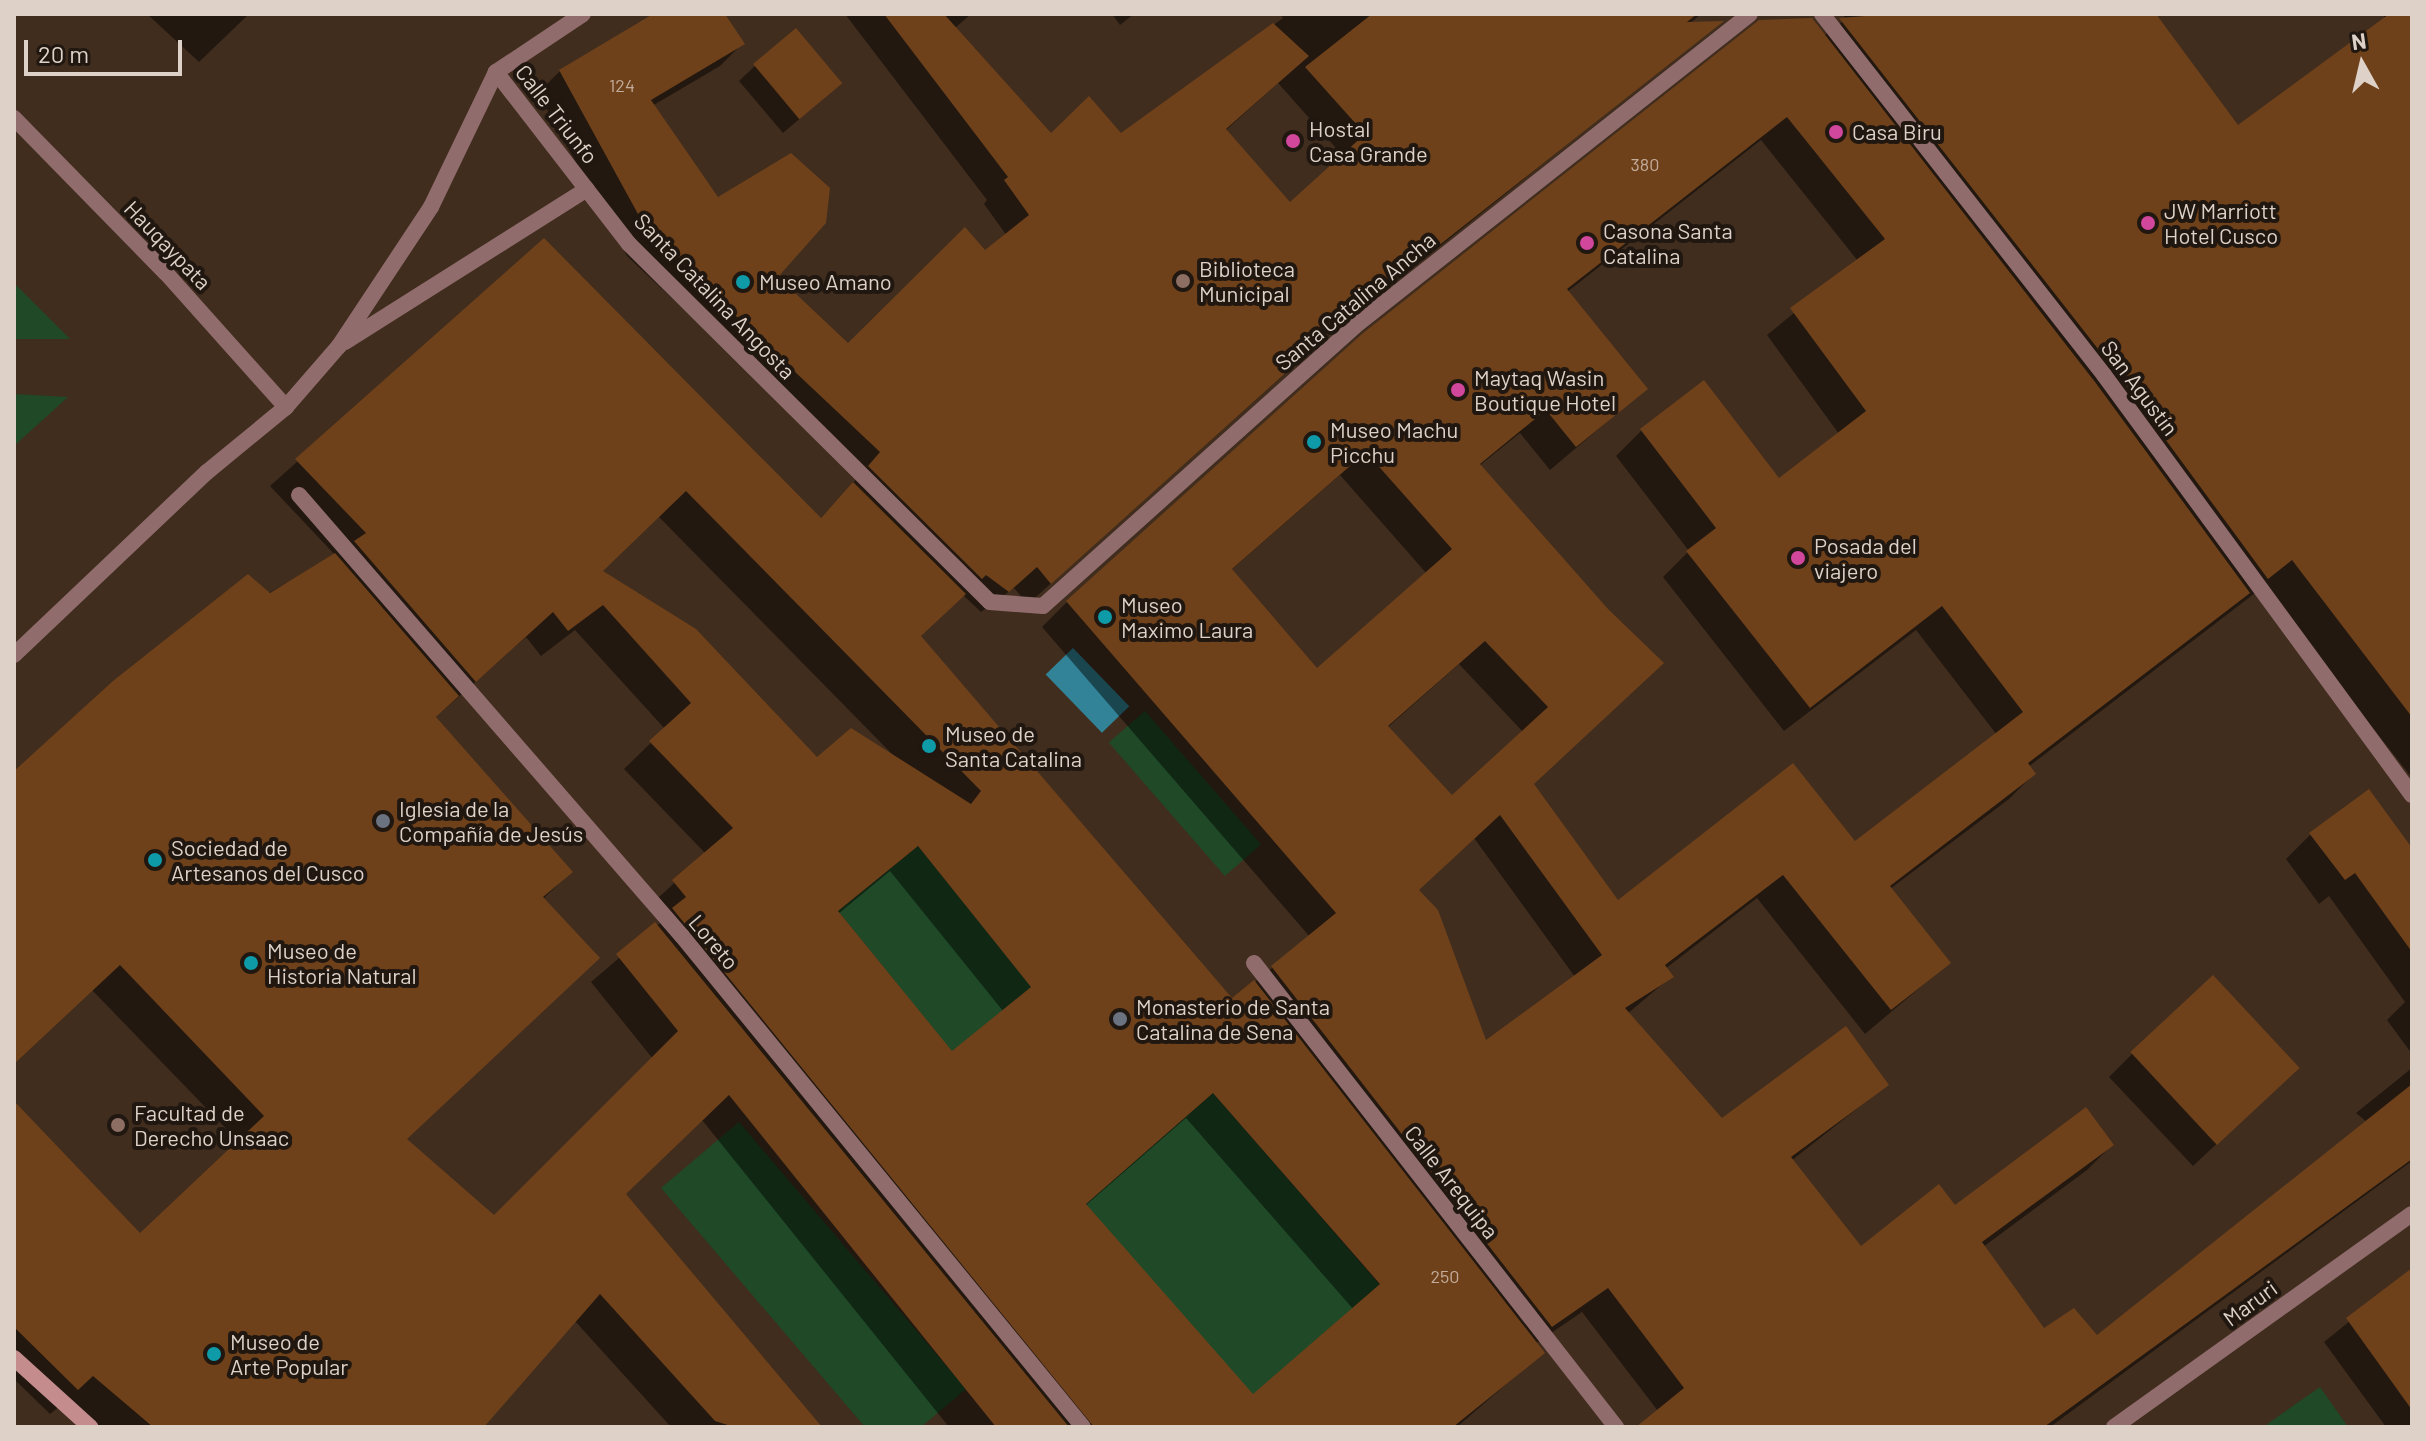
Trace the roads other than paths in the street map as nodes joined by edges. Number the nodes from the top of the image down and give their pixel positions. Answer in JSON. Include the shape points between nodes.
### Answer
{"nodes":[{"id":1,"x":583,"y":14,"type":"edge"},
{"id":2,"x":1750,"y":14,"type":"edge"},
{"id":3,"x":1822,"y":14,"type":"edge"},
{"id":4,"x":496,"y":72,"type":"junction"},
{"id":5,"x":14,"y":118,"type":"edge"},
{"id":6,"x":587,"y":189,"type":"junction"},
{"id":7,"x":339,"y":346,"type":"junction"},
{"id":8,"x":286,"y":407,"type":"junction"},
{"id":9,"x":299,"y":495,"type":"dead end"},
{"id":10,"x":990,"y":602,"type":"joint"},
{"id":11,"x":14,"y":655,"type":"edge"},
{"id":12,"x":2412,"y":795,"type":"edge"},
{"id":13,"x":1254,"y":963,"type":"dead end"},
{"id":14,"x":2412,"y":1214,"type":"edge"},
{"id":15,"x":14,"y":1358,"type":"edge"},
{"id":16,"x":90,"y":1427,"type":"edge"},
{"id":17,"x":1083,"y":1427,"type":"edge"},
{"id":18,"x":1616,"y":1427,"type":"edge"},
{"id":19,"x":2114,"y":1427,"type":"edge"}],
"edges":[{"from":1,"to":4,"type":"street","name":"Calle Triunfo"},
{"from":2,"to":10,"type":"street","name":"Santa Catalina Ancha","via":[[1355,326],[1043,606]]},
{"from":3,"to":12,"type":"street","name":"San Agustín","via":[[2104,375]]},
{"from":4,"to":6,"type":"street","name":"Calle Triunfo"},
{"from":4,"to":7,"type":"street","via":[[431,207]]},
{"from":5,"to":8,"type":"street","name":"Hauqaypata"},
{"from":6,"to":7,"type":"street"},
{"from":6,"to":10,"type":"street","name":"Santa Catalina Angosta","via":[[629,244]]},
{"from":7,"to":8,"type":"street"},
{"from":8,"to":11,"type":"street","via":[[207,472]]},
{"from":9,"to":17,"type":"street","name":"Loreto","via":[[682,936]]},
{"from":13,"to":18,"type":"street","name":"Calle Arequipa"},
{"from":14,"to":19,"type":"street","name":"Maruri"},
{"from":15,"to":16,"type":"street"}]}
